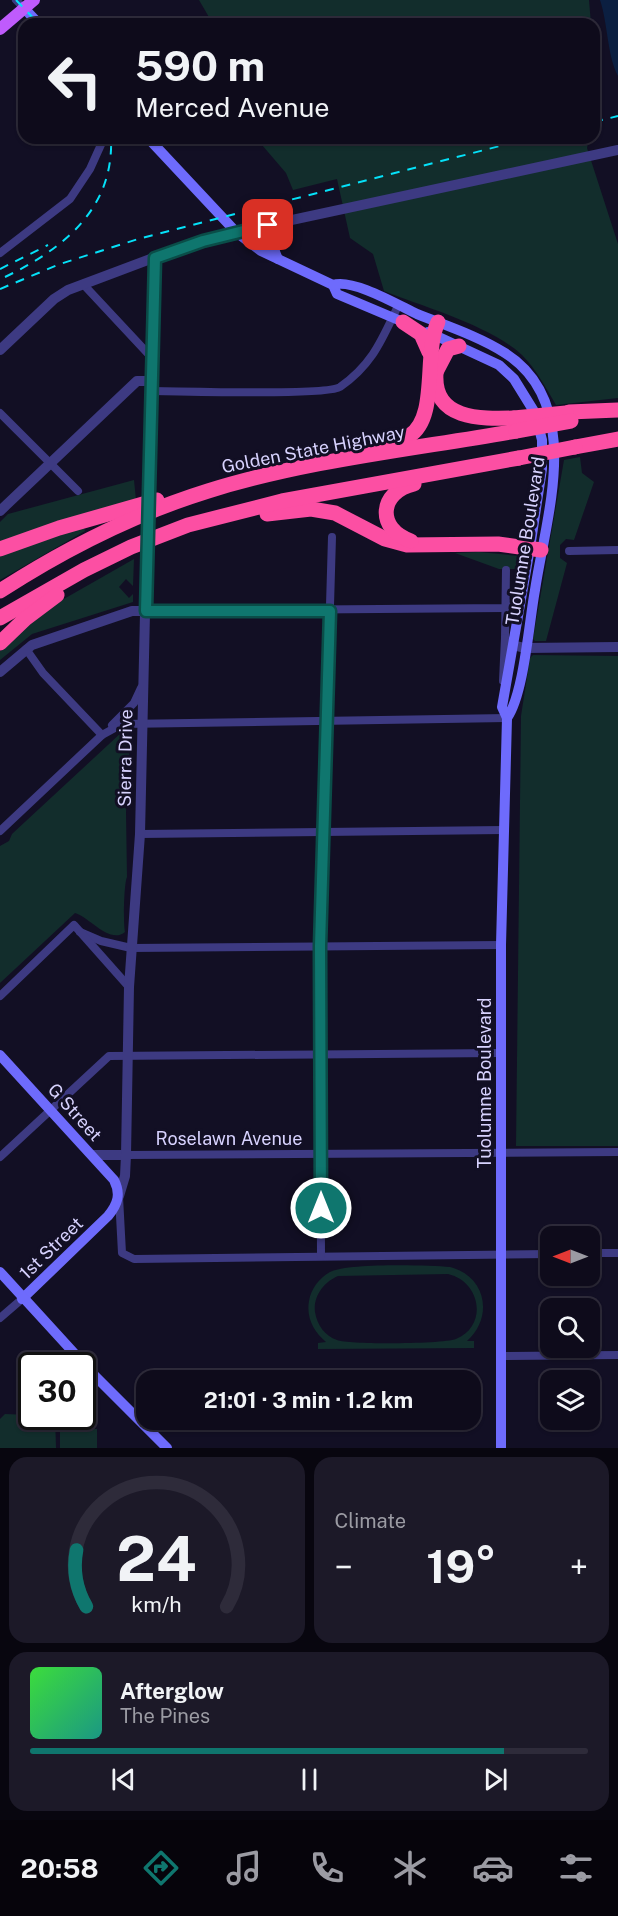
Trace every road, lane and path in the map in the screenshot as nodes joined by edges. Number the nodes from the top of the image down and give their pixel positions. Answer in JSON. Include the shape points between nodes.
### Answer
{"nodes":[{"id":1,"x":34,"y":0,"type":"edge"},
{"id":2,"x":21,"y":2,"type":"edge"},
{"id":3,"x":34,"y":18,"type":"edge"},
{"id":4,"x":0,"y":29,"type":"edge"},
{"id":5,"x":101,"y":144,"type":"edge"},
{"id":6,"x":154,"y":144,"type":"edge"},
{"id":7,"x":618,"y":150,"type":"edge"},
{"id":8,"x":286,"y":221,"type":"junction"},
{"id":9,"x":236,"y":231,"type":"junction"},
{"id":10,"x":0,"y":253,"type":"edge"},
{"id":11,"x":155,"y":258,"type":"junction"},
{"id":12,"x":278,"y":259,"type":"junction"},
{"id":13,"x":83,"y":284,"type":"junction"},
{"id":14,"x":333,"y":285,"type":"junction"},
{"id":15,"x":398,"y":306,"type":"junction"},
{"id":16,"x":398,"y":320,"type":"junction"},
{"id":17,"x":437,"y":331,"type":"junction"},
{"id":18,"x":459,"y":345,"type":"junction"},
{"id":19,"x":0,"y":350,"type":"edge"},
{"id":20,"x":153,"y":359,"type":"junction"},
{"id":21,"x":433,"y":370,"type":"junction"},
{"id":22,"x":152,"y":386,"type":"junction"},
{"id":23,"x":618,"y":411,"type":"edge"},
{"id":24,"x":0,"y":413,"type":"edge"},
{"id":25,"x":515,"y":424,"type":"junction"},
{"id":26,"x":618,"y":439,"type":"edge"},
{"id":27,"x":519,"y":458,"type":"junction"},
{"id":28,"x":50,"y":463,"type":"junction"},
{"id":29,"x":279,"y":472,"type":"junction"},
{"id":30,"x":78,"y":491,"type":"dead end"},
{"id":31,"x":208,"y":491,"type":"junction"},
{"id":32,"x":0,"y":511,"type":"edge"},
{"id":33,"x":155,"y":537,"type":"junction"},
{"id":34,"x":332,"y":537,"type":"dead end"},
{"id":35,"x":426,"y":544,"type":"junction"},
{"id":36,"x":131,"y":547,"type":"junction"},
{"id":37,"x":0,"y":549,"type":"edge"},
{"id":38,"x":536,"y":549,"type":"junction"},
{"id":39,"x":618,"y":550,"type":"edge"},
{"id":40,"x":569,"y":551,"type":"dead end"},
{"id":41,"x":506,"y":570,"type":"dead end"},
{"id":42,"x":0,"y":591,"type":"edge"},
{"id":43,"x":521,"y":595,"type":"junction"},
{"id":44,"x":505,"y":608,"type":"junction"},
{"id":45,"x":146,"y":611,"type":"junction"},
{"id":46,"x":330,"y":611,"type":"junction"},
{"id":47,"x":0,"y":618,"type":"edge"},
{"id":48,"x":508,"y":641,"type":"junction"},
{"id":49,"x":0,"y":643,"type":"edge"},
{"id":50,"x":618,"y":647,"type":"edge"},
{"id":51,"x":525,"y":648,"type":"junction"},
{"id":52,"x":26,"y":649,"type":"junction"},
{"id":53,"x":0,"y":672,"type":"edge"},
{"id":54,"x":144,"y":679,"type":"junction"},
{"id":55,"x":507,"y":718,"type":"junction"},
{"id":56,"x":327,"y":722,"type":"junction"},
{"id":57,"x":142,"y":724,"type":"junction"},
{"id":58,"x":104,"y":733,"type":"junction"},
{"id":59,"x":504,"y":830,"type":"junction"},
{"id":60,"x":0,"y":831,"type":"edge"},
{"id":61,"x":324,"y":833,"type":"junction"},
{"id":62,"x":140,"y":834,"type":"junction"},
{"id":63,"x":80,"y":932,"type":"junction"},
{"id":64,"x":501,"y":945,"type":"junction"},
{"id":65,"x":320,"y":946,"type":"junction"},
{"id":66,"x":131,"y":948,"type":"junction"},
{"id":67,"x":129,"y":987,"type":"junction"},
{"id":68,"x":0,"y":996,"type":"edge"},
{"id":69,"x":500,"y":1053,"type":"junction"},
{"id":70,"x":321,"y":1054,"type":"junction"},
{"id":71,"x":0,"y":1055,"type":"edge"},
{"id":72,"x":127,"y":1055,"type":"junction"},
{"id":73,"x":50,"y":1109,"type":"junction"},
{"id":74,"x":618,"y":1152,"type":"edge"},
{"id":75,"x":501,"y":1153,"type":"junction"},
{"id":76,"x":321,"y":1154,"type":"junction"},
{"id":77,"x":92,"y":1155,"type":"junction"},
{"id":78,"x":126,"y":1155,"type":"junction"},
{"id":79,"x":0,"y":1157,"type":"edge"},
{"id":80,"x":119,"y":1196,"type":"junction"},
{"id":81,"x":600,"y":1253,"type":"edge"},
{"id":82,"x":618,"y":1253,"type":"edge"},
{"id":83,"x":501,"y":1254,"type":"junction"},
{"id":84,"x":540,"y":1254,"type":"edge"},
{"id":85,"x":321,"y":1256,"type":"junction"},
{"id":86,"x":0,"y":1272,"type":"edge"},
{"id":87,"x":22,"y":1299,"type":"junction"},
{"id":88,"x":0,"y":1318,"type":"edge"},
{"id":89,"x":618,"y":1355,"type":"edge"},
{"id":90,"x":501,"y":1356,"type":"junction"},
{"id":91,"x":167,"y":1448,"type":"edge"},
{"id":92,"x":501,"y":1448,"type":"edge"}],
"edges":[{"from":1,"to":2,"type":"main road"},
{"from":2,"to":3,"type":"main road"},
{"from":2,"to":4,"type":"main road"},
{"from":5,"to":10,"type":"street","via":[[70,199]]},
{"from":6,"to":9,"type":"main road","name":"Tuolumne Boulevard"},
{"from":7,"to":8,"type":"street"},
{"from":8,"to":9,"type":"street"},
{"from":8,"to":12,"type":"main road","via":[[275,231],[272,246]]},
{"from":9,"to":11,"type":"street"},
{"from":9,"to":12,"type":"main road","name":"Tuolumne Boulevard"},
{"from":11,"to":13,"type":"street"},
{"from":11,"to":20,"type":"street","name":"Sierra Drive"},
{"from":12,"to":14,"type":"main road","name":"Tuolumne Boulevard"},
{"from":13,"to":19,"type":"street","via":[[54,299]]},
{"from":13,"to":20,"type":"street"},
{"from":14,"to":15,"type":"main road","name":"Tuolumne Boulevard","via":[[345,283]]},
{"from":14,"to":16,"type":"main road","name":"Tuolumne Boulevard","via":[[337,294]]},
{"from":15,"to":16,"type":"street"},
{"from":15,"to":17,"type":"main road","name":"Tuolumne Boulevard"},
{"from":16,"to":17,"type":"main road","name":"Tuolumne Boulevard"},
{"from":16,"to":21,"type":"highway","via":[[421,334]]},
{"from":16,"to":22,"type":"street","via":[[379,349],[334,390]]},
{"from":17,"to":18,"type":"main road","name":"Tuolumne Boulevard"},
{"from":17,"to":21,"type":"highway"},
{"from":17,"to":38,"type":"main road","name":"Tuolumne Boulevard","via":[[507,354],[530,378],[547,408],[556,456]]},
{"from":18,"to":21,"type":"highway","via":[[448,349]]},
{"from":18,"to":38,"type":"main road","name":"Tuolumne Boulevard","via":[[499,365],[514,379],[538,420],[543,456]]},
{"from":20,"to":22,"type":"street","name":"Sierra Drive"},
{"from":21,"to":25,"type":"highway","via":[[438,394],[455,411]]},
{"from":21,"to":29,"type":"highway","via":[[425,416],[409,436]]},
{"from":22,"to":28,"type":"street","via":[[137,381]]},
{"from":22,"to":45,"type":"street","name":"Sierra Drive","bridge":true},
{"from":23,"to":25,"type":"highway","bridge":true},
{"from":24,"to":28,"type":"street"},
{"from":25,"to":29,"type":"highway","name":"Golden State Highway"},
{"from":26,"to":27,"type":"highway","bridge":true},
{"from":27,"to":33,"type":"highway","via":[[224,514]]},
{"from":27,"to":35,"type":"highway","via":[[405,487],[395,493],[387,509],[389,525],[401,536]]},
{"from":28,"to":30,"type":"street"},
{"from":28,"to":32,"type":"street"},
{"from":29,"to":31,"type":"highway","name":"Golden State Highway"},
{"from":31,"to":37,"type":"highway","via":[[165,498]]},
{"from":31,"to":42,"type":"highway","name":"Golden State Highway","via":[[118,525],[45,562]]},
{"from":33,"to":35,"type":"highway","via":[[245,517],[311,509],[335,513],[396,543]]},
{"from":33,"to":36,"type":"highway"},
{"from":34,"to":46,"type":"street"},
{"from":35,"to":38,"type":"highway","via":[[498,544]]},
{"from":36,"to":47,"type":"highway"},
{"from":36,"to":49,"type":"highway","via":[[39,608]]},
{"from":38,"to":43,"type":"main road","name":"Tuolumne Boulevard"},
{"from":38,"to":51,"type":"main road","name":"Tuolumne Boulevard"},
{"from":39,"to":40,"type":"street"},
{"from":41,"to":44,"type":"street","name":"Tuolumne Boulevard"},
{"from":43,"to":44,"type":"street"},
{"from":43,"to":48,"type":"main road","name":"Tuolumne Boulevard"},
{"from":44,"to":46,"type":"street"},
{"from":44,"to":48,"type":"street","name":"Tuolumne Boulevard"},
{"from":45,"to":46,"type":"street"},
{"from":45,"to":52,"type":"street","via":[[132,611]]},
{"from":45,"to":54,"type":"street","name":"Sierra Drive"},
{"from":46,"to":56,"type":"street"},
{"from":48,"to":51,"type":"street"},
{"from":48,"to":55,"type":"main road","name":"Tuolumne Boulevard","via":[[502,707]]},
{"from":50,"to":51,"type":"street"},
{"from":51,"to":55,"type":"main road","name":"Tuolumne Boulevard","via":[[513,709]]},
{"from":52,"to":53,"type":"street"},
{"from":52,"to":58,"type":"street","via":[[43,673]]},
{"from":54,"to":57,"type":"street","name":"Sierra Drive"},
{"from":54,"to":58,"type":"street","via":[[134,703]]},
{"from":55,"to":56,"type":"street"},
{"from":55,"to":59,"type":"main road","name":"Tuolumne Boulevard"},
{"from":56,"to":57,"type":"street"},
{"from":56,"to":61,"type":"street"},
{"from":57,"to":58,"type":"street","via":[[122,724]]},
{"from":57,"to":62,"type":"street","name":"Sierra Drive"},
{"from":58,"to":60,"type":"street"},
{"from":59,"to":61,"type":"street"},
{"from":59,"to":64,"type":"main road","name":"Tuolumne Boulevard"},
{"from":61,"to":62,"type":"street"},
{"from":61,"to":65,"type":"street"},
{"from":62,"to":66,"type":"street","name":"Sierra Drive"},
{"from":63,"to":66,"type":"street"},
{"from":63,"to":67,"type":"street"},
{"from":63,"to":68,"type":"street","via":[[74,925]]},
{"from":64,"to":65,"type":"street"},
{"from":64,"to":69,"type":"main road","name":"Tuolumne Boulevard"},
{"from":65,"to":66,"type":"street"},
{"from":65,"to":70,"type":"street"},
{"from":66,"to":67,"type":"street","name":"Sierra Drive"},
{"from":67,"to":72,"type":"street","name":"Sierra Drive"},
{"from":69,"to":70,"type":"street"},
{"from":69,"to":75,"type":"main road","name":"Tuolumne Boulevard"},
{"from":70,"to":72,"type":"street"},
{"from":70,"to":76,"type":"street"},
{"from":71,"to":73,"type":"main road","name":"G Street"},
{"from":72,"to":73,"type":"street","via":[[109,1056]]},
{"from":72,"to":78,"type":"street","name":"Sierra Drive"},
{"from":73,"to":77,"type":"main road","name":"G Street"},
{"from":73,"to":79,"type":"street"},
{"from":74,"to":75,"type":"street","name":"Roselawn Avenue"},
{"from":75,"to":76,"type":"street","name":"Roselawn Avenue"},
{"from":75,"to":83,"type":"main road","name":"Tuolumne Boulevard"},
{"from":76,"to":78,"type":"street","name":"Roselawn Avenue"},
{"from":76,"to":85,"type":"street"},
{"from":77,"to":78,"type":"street","name":"Roselawn Avenue"},
{"from":77,"to":80,"type":"main road","name":"G Street","via":[[114,1180]]},
{"from":78,"to":80,"type":"street","name":"Sierra Drive"},
{"from":80,"to":85,"type":"street","name":"Sierra Drive","via":[[121,1249],[124,1256],[134,1259]]},
{"from":80,"to":87,"type":"main road","name":"1st Street","via":[[108,1216]]},
{"from":81,"to":82,"type":"street"},
{"from":83,"to":84,"type":"street"},
{"from":83,"to":85,"type":"street"},
{"from":83,"to":90,"type":"main road","name":"Tuolumne Boulevard"},
{"from":86,"to":87,"type":"main road"},
{"from":87,"to":88,"type":"street","name":"1st Street"},
{"from":87,"to":91,"type":"main road"},
{"from":89,"to":90,"type":"street"},
{"from":90,"to":92,"type":"main road","name":"Tuolumne Boulevard"}]}
